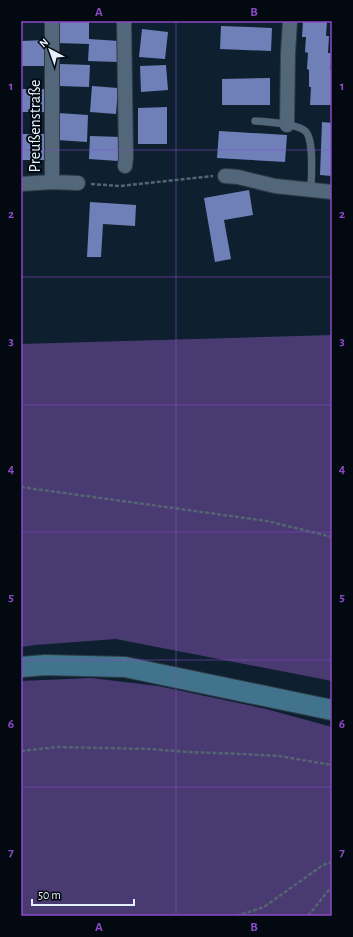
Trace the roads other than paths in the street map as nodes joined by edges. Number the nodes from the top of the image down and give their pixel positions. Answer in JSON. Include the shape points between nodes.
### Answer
{"nodes":[{"id":1,"x":52,"y":21,"type":"edge"},
{"id":2,"x":124,"y":21,"type":"edge"},
{"id":3,"x":290,"y":21,"type":"edge"},
{"id":4,"x":255,"y":121,"type":"dead end"},
{"id":5,"x":287,"y":125,"type":"junction"},
{"id":6,"x":126,"y":166,"type":"dead end"},
{"id":7,"x":225,"y":176,"type":"road end"},
{"id":8,"x":52,"y":182,"type":"junction"},
{"id":9,"x":78,"y":183,"type":"road end"},
{"id":10,"x":21,"y":184,"type":"edge"},
{"id":11,"x":311,"y":191,"type":"junction"},
{"id":12,"x":332,"y":192,"type":"edge"},
{"id":13,"x":21,"y":667,"type":"edge"},
{"id":14,"x":332,"y":710,"type":"edge"}],
"edges":[{"from":1,"to":8,"type":"street","name":"Preußenstraße"},
{"from":2,"to":6,"type":"street"},
{"from":3,"to":5,"type":"street"},
{"from":4,"to":5,"type":"lane"},
{"from":5,"to":11,"type":"lane","via":[[297,126],[306,131],[309,137]]},
{"from":7,"to":11,"type":"street"},
{"from":8,"to":9,"type":"street"},
{"from":8,"to":10,"type":"street"},
{"from":11,"to":12,"type":"street"},
{"from":13,"to":14,"type":"main road","via":[[125,667]]}]}
